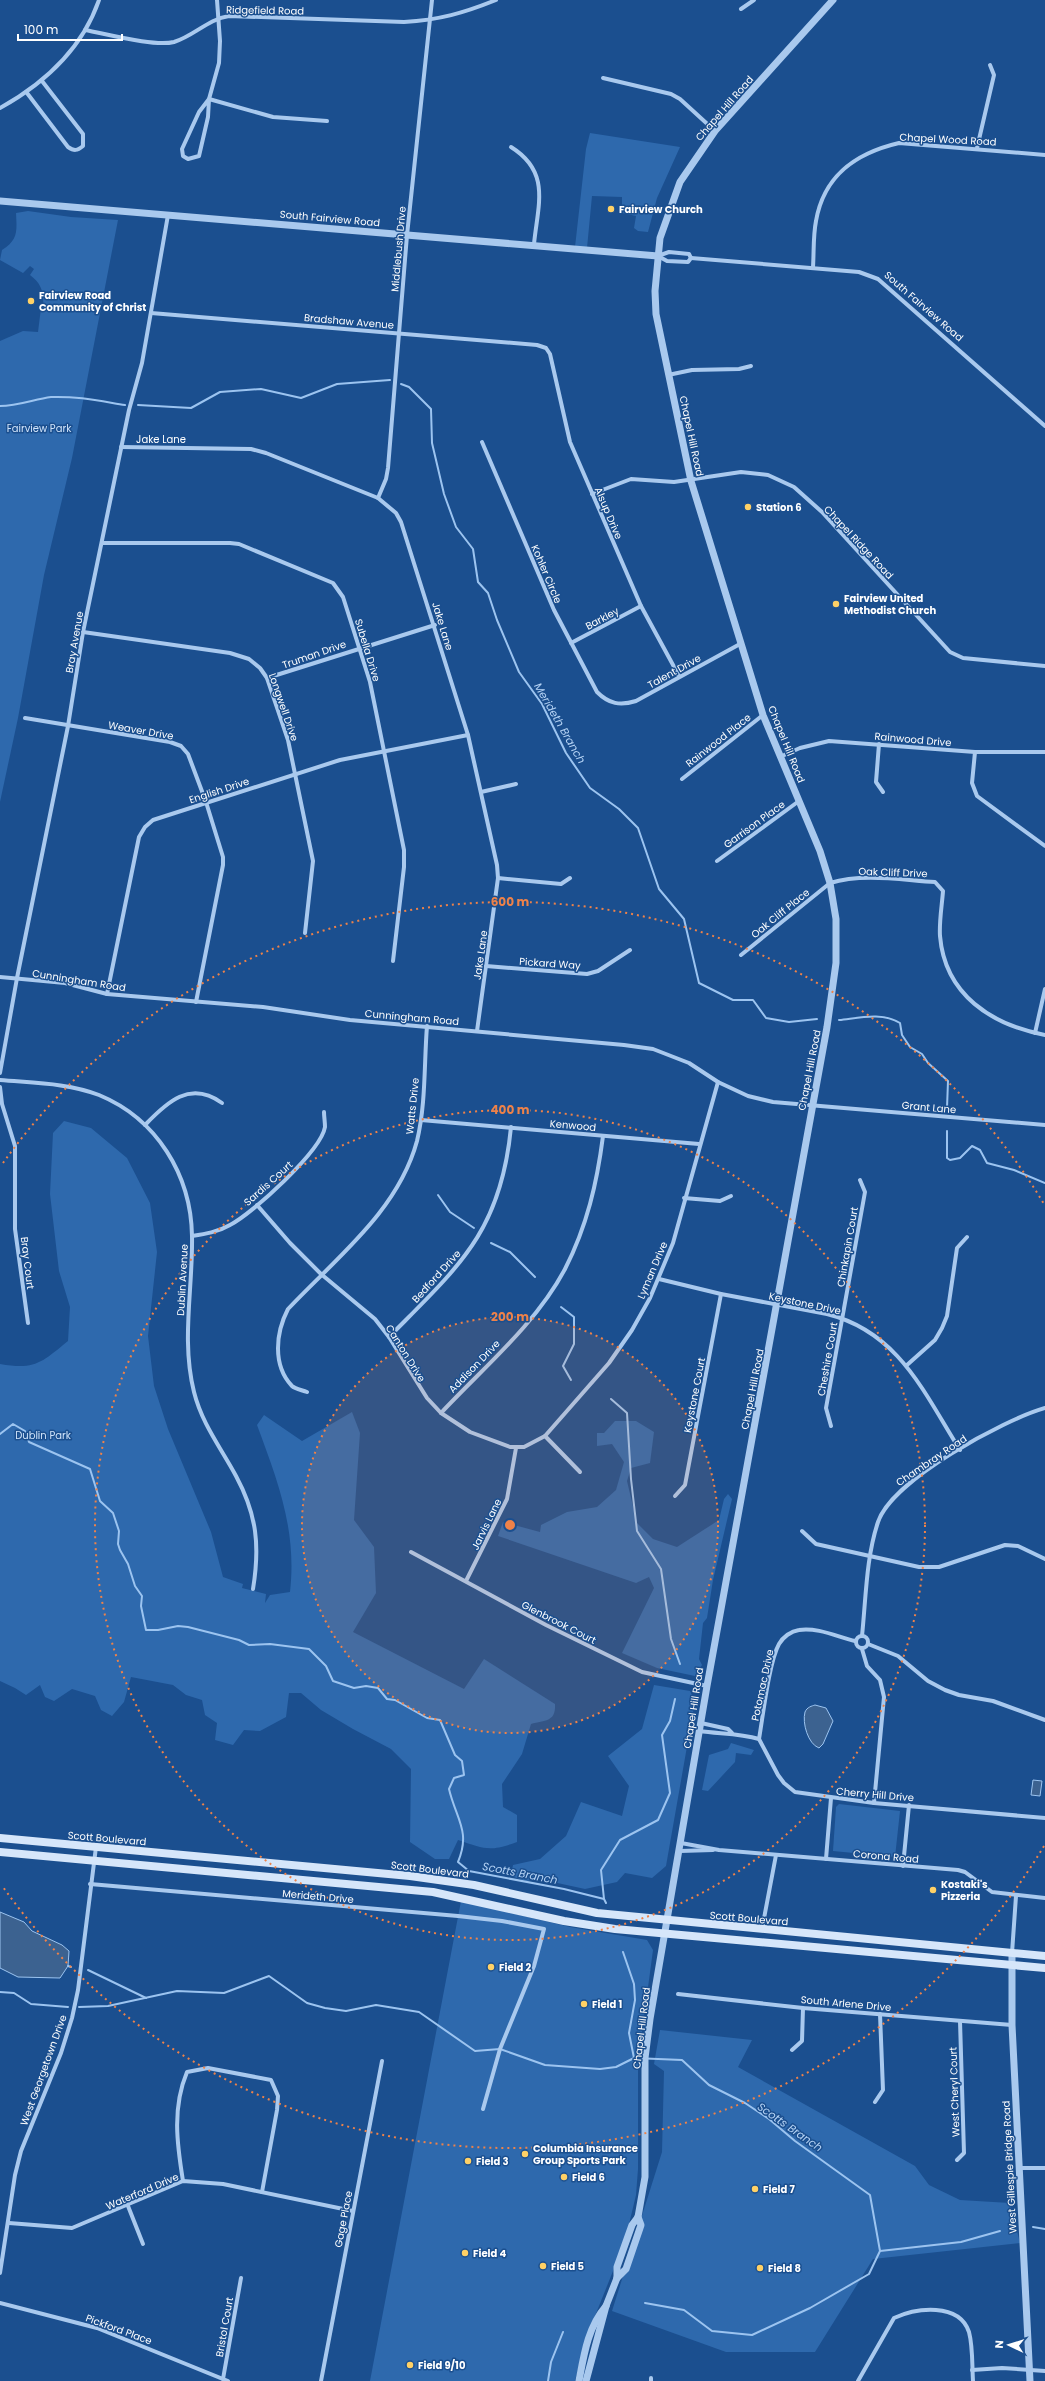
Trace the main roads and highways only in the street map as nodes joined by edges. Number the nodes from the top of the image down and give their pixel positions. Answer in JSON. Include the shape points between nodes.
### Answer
{"nodes":[{"id":1,"x":0,"y":1838,"type":"edge"},
{"id":2,"x":0,"y":1852,"type":"edge"},
{"id":3,"x":1045,"y":1956,"type":"edge"},
{"id":4,"x":1045,"y":1968,"type":"edge"}],
"edges":[{"from":1,"to":3,"type":"main road","name":"Scott Boulevard","via":[[410,1876],[474,1885],[596,1913]]},
{"from":2,"to":4,"type":"main road","via":[[433,1892],[564,1921],[615,1929]]}]}
